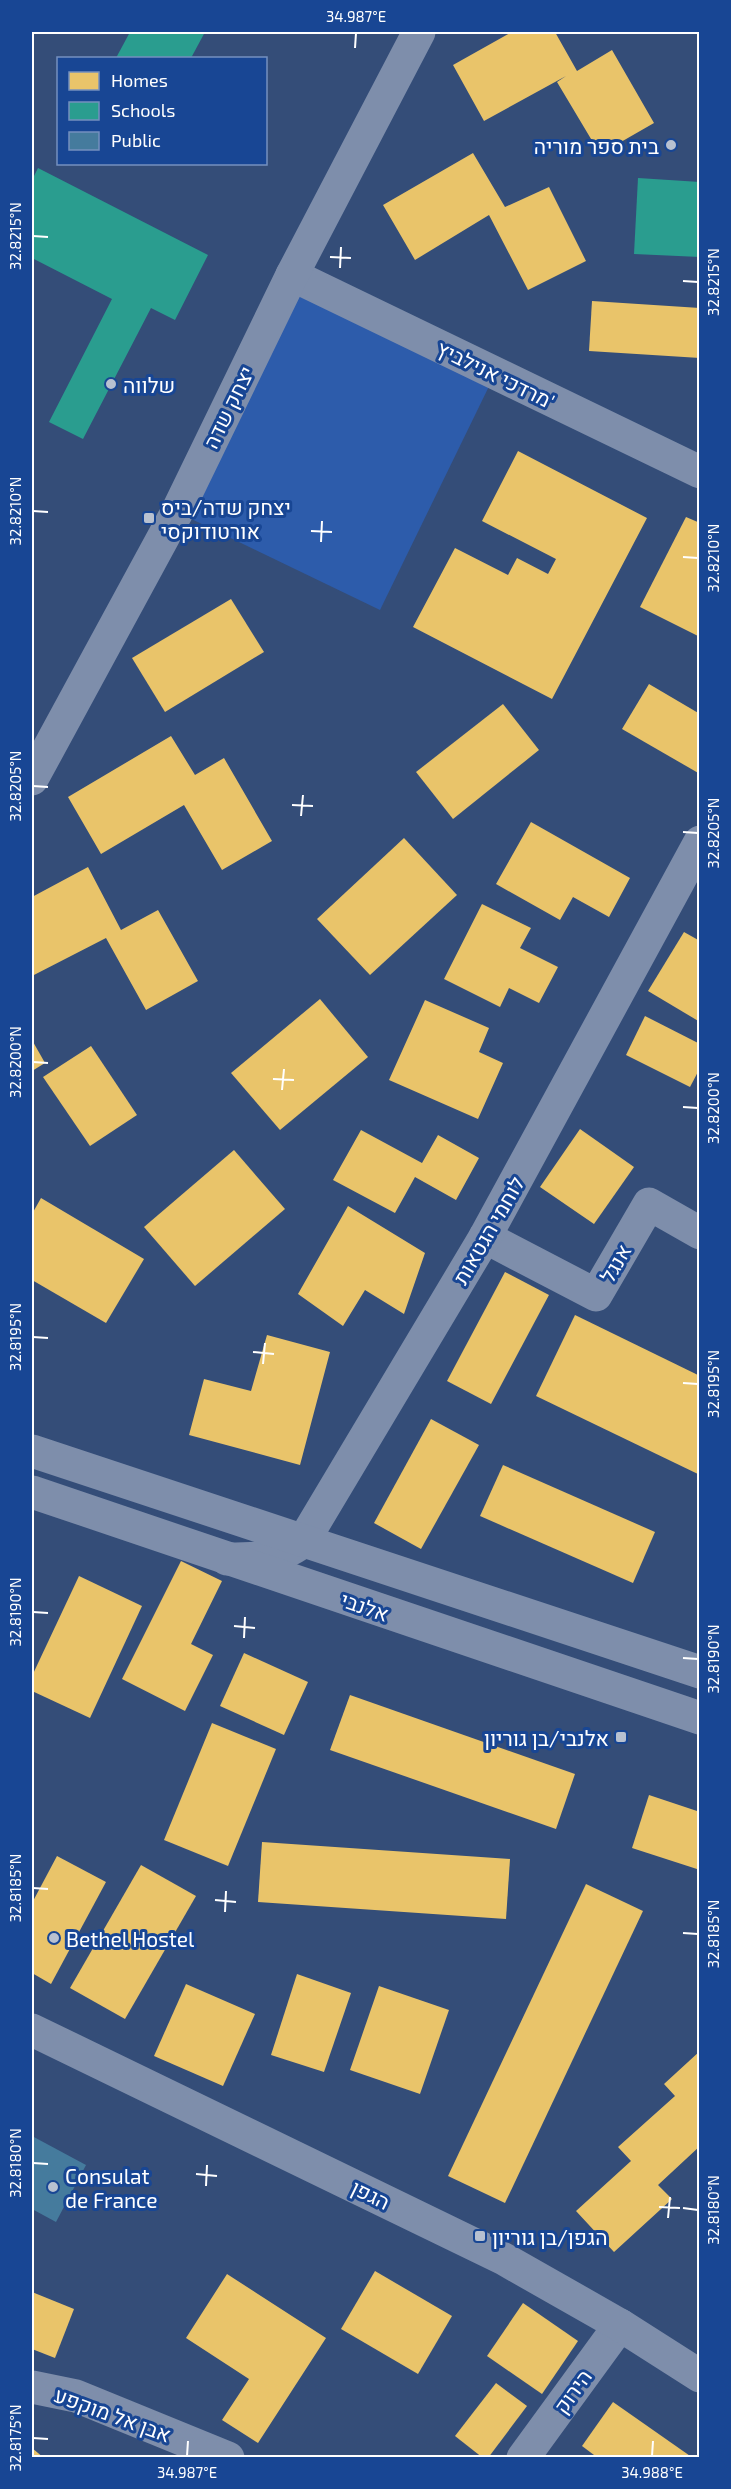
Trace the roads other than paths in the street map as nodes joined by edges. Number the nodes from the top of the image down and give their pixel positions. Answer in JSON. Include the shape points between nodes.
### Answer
{"nodes":[{"id":1,"x":419,"y":32,"type":"edge"},
{"id":2,"x":292,"y":275,"type":"junction"},
{"id":3,"x":699,"y":472,"type":"edge"},
{"id":4,"x":32,"y":779,"type":"edge"},
{"id":5,"x":699,"y":842,"type":"edge"},
{"id":6,"x":699,"y":1233,"type":"edge"},
{"id":7,"x":485,"y":1237,"type":"junction"},
{"id":8,"x":32,"y":1451,"type":"edge"},
{"id":9,"x":32,"y":1492,"type":"edge"},
{"id":10,"x":304,"y":1540,"type":"junction"},
{"id":11,"x":227,"y":1559,"type":"junction"},
{"id":12,"x":699,"y":1672,"type":"edge"},
{"id":13,"x":699,"y":1718,"type":"edge"},
{"id":14,"x":32,"y":2031,"type":"edge"},
{"id":15,"x":620,"y":2325,"type":"junction"},
{"id":16,"x":699,"y":2376,"type":"edge"},
{"id":17,"x":32,"y":2387,"type":"edge"},
{"id":18,"x":228,"y":2457,"type":"edge"},
{"id":19,"x":523,"y":2457,"type":"edge"}],
"edges":[{"from":1,"to":2,"type":"street","name":"יצחק שדה"},
{"from":2,"to":3,"type":"street","name":"מרדכי אנילביץ'"},
{"from":2,"to":4,"type":"street","name":"יצחק שדה","via":[[177,512]]},
{"from":5,"to":7,"type":"street","name":"לוחמי הגטאות"},
{"from":6,"to":7,"type":"street","name":"אנגל","via":[[649,1204],[596,1295]]},
{"from":7,"to":10,"type":"street","name":"לוחמי הגטאות"},
{"from":8,"to":10,"type":"street","name":"אלנבי"},
{"from":9,"to":11,"type":"street","name":"אלנבי"},
{"from":10,"to":11,"type":"street","via":[[297,1547],[263,1558]]},
{"from":10,"to":12,"type":"street","name":"אלנבי"},
{"from":11,"to":13,"type":"street","name":"אלנבי"},
{"from":14,"to":15,"type":"street","name":"הגפן","via":[[504,2259]]},
{"from":15,"to":16,"type":"street","name":"הגפן"},
{"from":15,"to":19,"type":"street","name":"הירוק"},
{"from":17,"to":18,"type":"street","name":"אבן אל מוקפע","via":[[76,2396]]}]}
